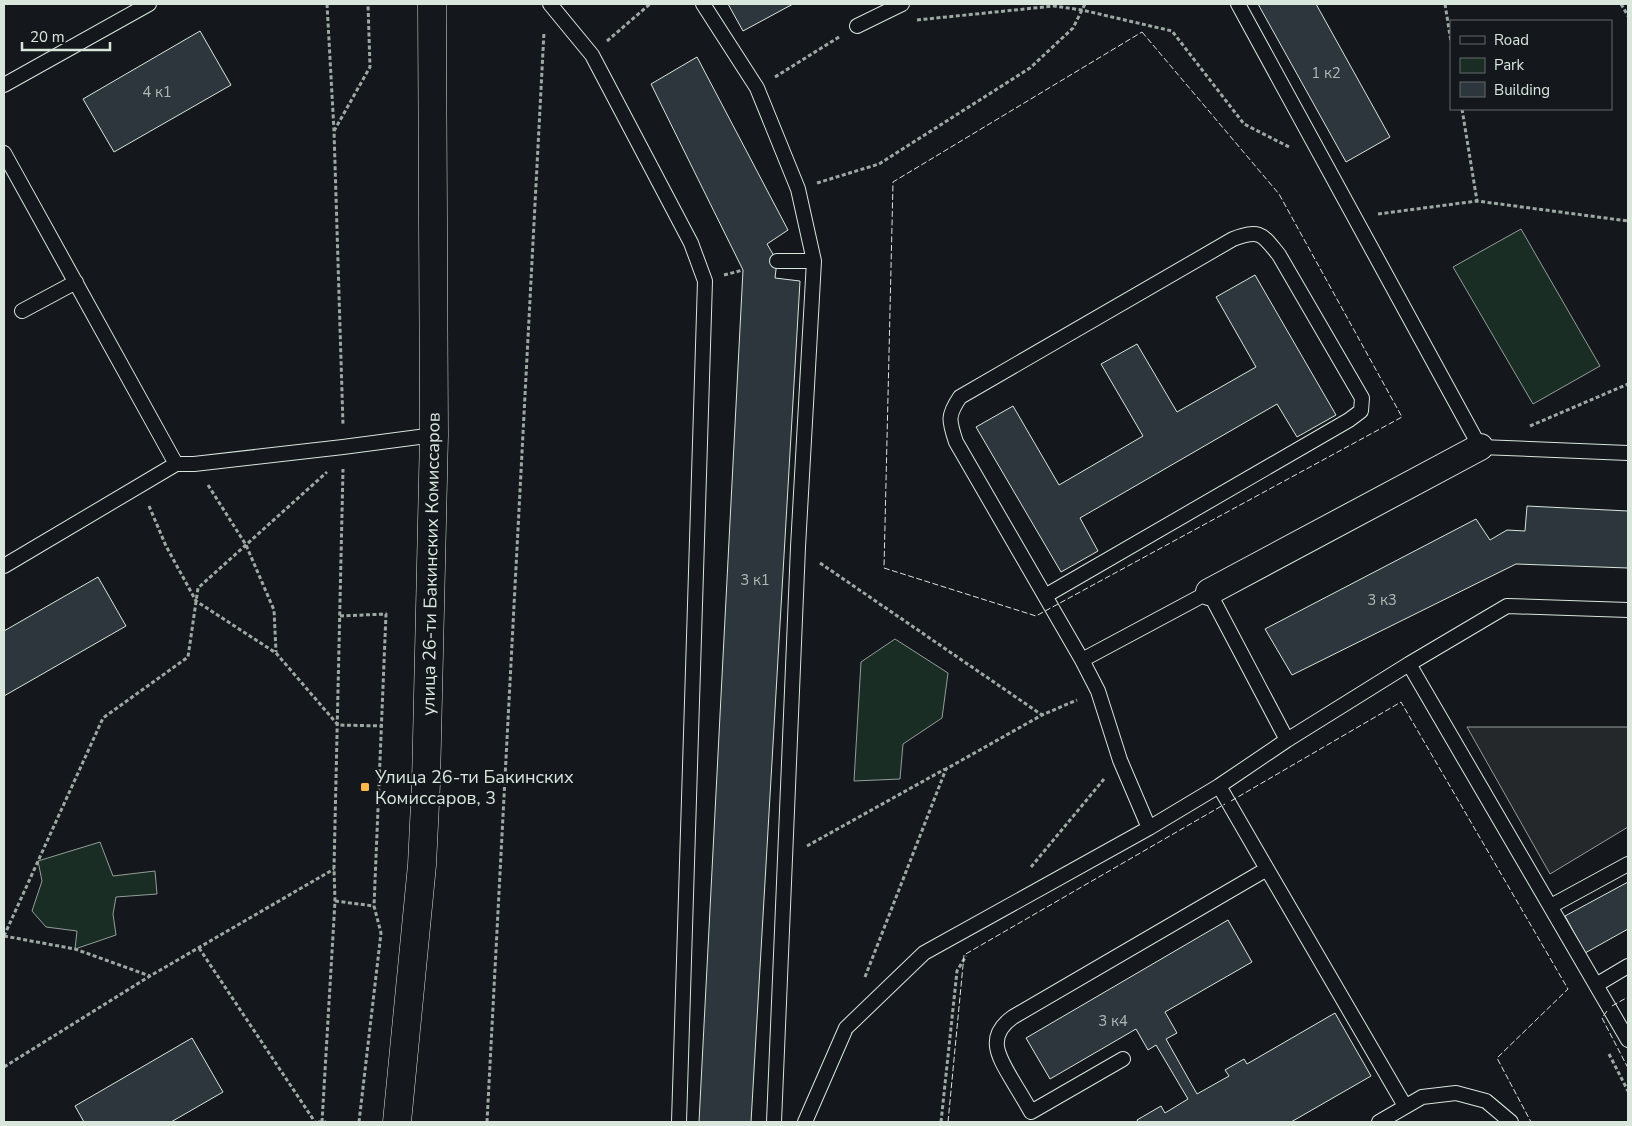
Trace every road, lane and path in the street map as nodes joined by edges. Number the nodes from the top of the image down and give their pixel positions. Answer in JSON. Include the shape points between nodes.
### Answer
{"nodes":[{"id":1,"x":149,"y":4,"type":"edge"},
{"id":2,"x":327,"y":4,"type":"edge"},
{"id":3,"x":368,"y":4,"type":"edge"},
{"id":4,"x":432,"y":4,"type":"edge"},
{"id":5,"x":550,"y":4,"type":"edge"},
{"id":6,"x":650,"y":4,"type":"edge"},
{"id":7,"x":703,"y":4,"type":"edge"},
{"id":8,"x":902,"y":4,"type":"edge"},
{"id":9,"x":1071,"y":4,"type":"edge"},
{"id":10,"x":1085,"y":4,"type":"edge"},
{"id":11,"x":1238,"y":4,"type":"edge"},
{"id":12,"x":1444,"y":4,"type":"edge"},
{"id":13,"x":1621,"y":4,"type":"edge"},
{"id":14,"x":1074,"y":9,"type":"junction"},
{"id":15,"x":1082,"y":10,"type":"junction"},
{"id":16,"x":1628,"y":16,"type":"edge"},
{"id":17,"x":916,"y":20,"type":"dead end"},
{"id":18,"x":545,"y":24,"type":"dead end"},
{"id":19,"x":857,"y":26,"type":"joint"},
{"id":20,"x":1450,"y":37,"type":"edge"},
{"id":21,"x":592,"y":55,"type":"junction"},
{"id":22,"x":4,"y":85,"type":"edge"},
{"id":23,"x":757,"y":88,"type":"junction"},
{"id":24,"x":1462,"y":110,"type":"edge"},
{"id":25,"x":334,"y":131,"type":"junction"},
{"id":26,"x":4,"y":153,"type":"edge"},
{"id":27,"x":1327,"y":166,"type":"junction"},
{"id":28,"x":798,"y":189,"type":"junction"},
{"id":29,"x":1477,"y":201,"type":"junction"},
{"id":30,"x":1355,"y":217,"type":"junction"},
{"id":31,"x":1628,"y":221,"type":"edge"},
{"id":32,"x":777,"y":261,"type":"dead end"},
{"id":33,"x":814,"y":261,"type":"junction"},
{"id":34,"x":76,"y":282,"type":"junction"},
{"id":35,"x":22,"y":311,"type":"dead end"},
{"id":36,"x":1628,"y":384,"type":"edge"},
{"id":37,"x":1524,"y":429,"type":"dead end"},
{"id":38,"x":434,"y":435,"type":"junction"},
{"id":39,"x":1480,"y":447,"type":"junction"},
{"id":40,"x":343,"y":452,"type":"junction"},
{"id":41,"x":1628,"y":453,"type":"edge"},
{"id":42,"x":176,"y":464,"type":"junction"},
{"id":43,"x":194,"y":464,"type":"junction"},
{"id":44,"x":139,"y":485,"type":"junction"},
{"id":45,"x":246,"y":545,"type":"junction"},
{"id":46,"x":798,"y":547,"type":"junction"},
{"id":47,"x":4,"y":566,"type":"edge"},
{"id":48,"x":1209,"y":592,"type":"junction"},
{"id":49,"x":1045,"y":596,"type":"junction"},
{"id":50,"x":196,"y":601,"type":"junction"},
{"id":51,"x":1628,"y":610,"type":"edge"},
{"id":52,"x":340,"y":616,"type":"junction"},
{"id":53,"x":276,"y":653,"type":"junction"},
{"id":54,"x":1082,"y":660,"type":"junction"},
{"id":55,"x":1409,"y":664,"type":"junction"},
{"id":56,"x":1098,"y":691,"type":"junction"},
{"id":57,"x":1042,"y":715,"type":"junction"},
{"id":58,"x":338,"y":725,"type":"junction"},
{"id":59,"x":383,"y":726,"type":"junction"},
{"id":60,"x":1287,"y":740,"type":"junction"},
{"id":61,"x":946,"y":769,"type":"junction"},
{"id":62,"x":1219,"y":786,"type":"junction"},
{"id":63,"x":1149,"y":828,"type":"junction"},
{"id":64,"x":786,"y":858,"type":"junction"},
{"id":65,"x":1628,"y":864,"type":"edge"},
{"id":66,"x":334,"y":868,"type":"junction"},
{"id":67,"x":1267,"y":869,"type":"junction"},
{"id":68,"x":335,"y":901,"type":"junction"},
{"id":69,"x":374,"y":906,"type":"junction"},
{"id":70,"x":1551,"y":906,"type":"junction"},
{"id":71,"x":4,"y":936,"type":"edge"},
{"id":72,"x":199,"y":948,"type":"junction"},
{"id":73,"x":1628,"y":966,"type":"edge"},
{"id":74,"x":150,"y":976,"type":"junction"},
{"id":75,"x":864,"y":981,"type":"dead end"},
{"id":76,"x":1596,"y":985,"type":"junction"},
{"id":77,"x":1628,"y":1040,"type":"edge"},
{"id":78,"x":1123,"y":1059,"type":"dead end"},
{"id":79,"x":4,"y":1067,"type":"edge"},
{"id":80,"x":1405,"y":1106,"type":"junction"},
{"id":81,"x":1034,"y":1117,"type":"edge"},
{"id":82,"x":321,"y":1122,"type":"edge"},
{"id":83,"x":360,"y":1122,"type":"edge"},
{"id":84,"x":397,"y":1122,"type":"edge"},
{"id":85,"x":487,"y":1122,"type":"edge"},
{"id":86,"x":680,"y":1122,"type":"edge"},
{"id":87,"x":774,"y":1122,"type":"edge"},
{"id":88,"x":805,"y":1122,"type":"edge"},
{"id":89,"x":1379,"y":1122,"type":"edge"},
{"id":90,"x":1511,"y":1122,"type":"edge"}],
"edges":[{"from":1,"to":22,"type":"lane"},
{"from":2,"to":25,"type":"path"},
{"from":3,"to":25,"type":"path","via":[[370,67]]},
{"from":4,"to":38,"type":"main road","name":"улица 26-ти Бакинских Комиссаров"},
{"from":5,"to":21,"type":"lane"},
{"from":6,"to":21,"type":"path"},
{"from":7,"to":23,"type":"lane"},
{"from":8,"to":19,"type":"lane"},
{"from":9,"to":14,"type":"path"},
{"from":10,"to":15,"type":"path"},
{"from":11,"to":27,"type":"lane"},
{"from":12,"to":20,"type":"path"},
{"from":13,"to":16,"type":"path"},
{"from":14,"to":15,"type":"path"},
{"from":14,"to":17,"type":"path","via":[[1054,6]]},
{"from":15,"to":27,"type":"path","via":[[1172,31],[1244,124]]},
{"from":15,"to":28,"type":"path","via":[[1073,28],[1030,68],[896,154],[879,164]]},
{"from":18,"to":85,"type":"path"},
{"from":19,"to":23,"type":"path"},
{"from":21,"to":86,"type":"lane","via":[[691,243],[705,281]]},
{"from":23,"to":28,"type":"lane"},
{"from":24,"to":29,"type":"path"},
{"from":25,"to":40,"type":"path"},
{"from":26,"to":34,"type":"lane"},
{"from":27,"to":30,"type":"lane"},
{"from":28,"to":33,"type":"lane"},
{"from":29,"to":30,"type":"path"},
{"from":29,"to":31,"type":"path"},
{"from":30,"to":39,"type":"lane"},
{"from":32,"to":33,"type":"lane"},
{"from":33,"to":46,"type":"lane"},
{"from":34,"to":35,"type":"lane"},
{"from":34,"to":42,"type":"lane"},
{"from":36,"to":37,"type":"path"},
{"from":38,"to":40,"type":"lane"},
{"from":38,"to":84,"type":"main road","name":"улица 26-ти Бакинских Комиссаров","via":[[422,865]]},
{"from":39,"to":41,"type":"lane"},
{"from":39,"to":48,"type":"street"},
{"from":40,"to":43,"type":"lane"},
{"from":40,"to":45,"type":"path"},
{"from":40,"to":52,"type":"path"},
{"from":42,"to":43,"type":"lane"},
{"from":42,"to":44,"type":"lane"},
{"from":43,"to":45,"type":"path"},
{"from":44,"to":47,"type":"lane"},
{"from":44,"to":50,"type":"path","via":[[166,546]]},
{"from":45,"to":50,"type":"path","via":[[198,588]]},
{"from":45,"to":53,"type":"path","via":[[274,610]]},
{"from":46,"to":57,"type":"path"},
{"from":46,"to":64,"type":"lane"},
{"from":48,"to":54,"type":"lane"},
{"from":48,"to":60,"type":"lane"},
{"from":49,"to":49,"type":"lane","via":[[956,442],[950,422],[960,396],[1233,239],[1249,233],[1264,236],[1279,255],[1362,398],[1361,411]]},
{"from":49,"to":54,"type":"lane"},
{"from":50,"to":53,"type":"path"},
{"from":50,"to":71,"type":"path","via":[[188,657],[103,718]]},
{"from":51,"to":55,"type":"lane","via":[[1507,606]]},
{"from":52,"to":58,"type":"path"},
{"from":52,"to":59,"type":"path","via":[[386,614]]},
{"from":53,"to":58,"type":"path"},
{"from":54,"to":56,"type":"lane"},
{"from":55,"to":60,"type":"lane"},
{"from":55,"to":70,"type":"lane"},
{"from":56,"to":57,"type":"path"},
{"from":56,"to":63,"type":"lane","via":[[1120,760]]},
{"from":57,"to":61,"type":"path"},
{"from":58,"to":59,"type":"path"},
{"from":58,"to":66,"type":"path"},
{"from":59,"to":69,"type":"path"},
{"from":60,"to":62,"type":"lane"},
{"from":61,"to":64,"type":"path"},
{"from":61,"to":75,"type":"path"},
{"from":62,"to":63,"type":"lane"},
{"from":62,"to":67,"type":"lane"},
{"from":63,"to":88,"type":"lane","via":[[924,953],[846,1028]]},
{"from":64,"to":87,"type":"lane"},
{"from":65,"to":70,"type":"lane"},
{"from":66,"to":68,"type":"path"},
{"from":66,"to":72,"type":"path"},
{"from":67,"to":80,"type":"lane"},
{"from":67,"to":81,"type":"lane","via":[[1005,1022],[996,1041],[998,1055]]},
{"from":68,"to":69,"type":"path"},
{"from":68,"to":82,"type":"path"},
{"from":69,"to":83,"type":"path","via":[[381,934]]},
{"from":70,"to":76,"type":"lane"},
{"from":71,"to":74,"type":"path","via":[[75,949]]},
{"from":72,"to":74,"type":"path"},
{"from":72,"to":82,"type":"path"},
{"from":73,"to":76,"type":"lane"},
{"from":74,"to":79,"type":"path"},
{"from":76,"to":77,"type":"lane"},
{"from":78,"to":81,"type":"lane"},
{"from":80,"to":89,"type":"lane"},
{"from":80,"to":90,"type":"lane","via":[[1422,1098],[1456,1092],[1486,1101]]}]}
